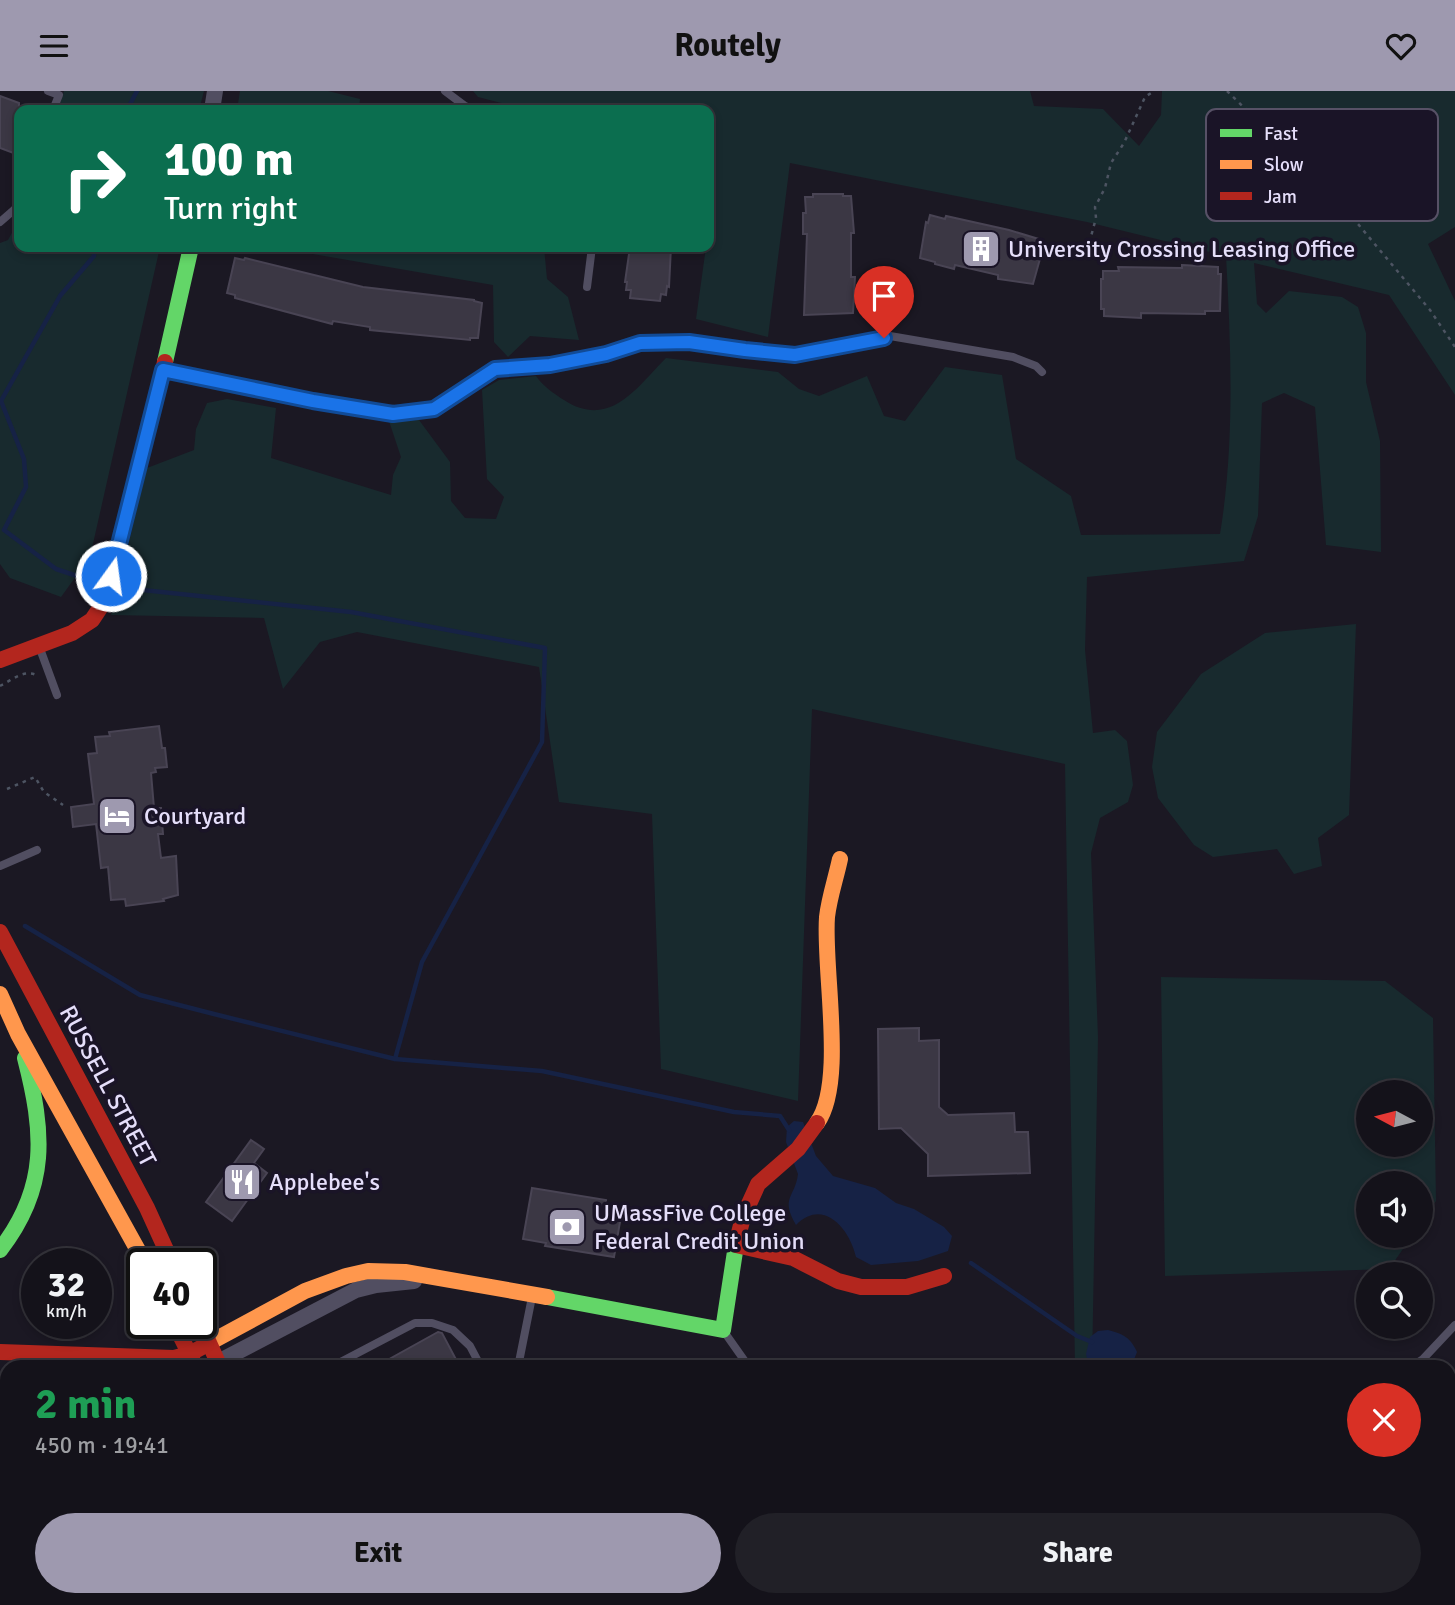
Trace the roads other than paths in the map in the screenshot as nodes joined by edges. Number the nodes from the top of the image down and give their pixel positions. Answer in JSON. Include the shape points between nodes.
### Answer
{"nodes":[{"id":1,"x":48,"y":91,"type":"edge"},
{"id":2,"x":445,"y":91,"type":"edge"},
{"id":3,"x":55,"y":105,"type":"edge"},
{"id":4,"x":464,"y":105,"type":"edge"},
{"id":5,"x":14,"y":210,"type":"edge"},
{"id":6,"x":0,"y":222,"type":"edge"},
{"id":7,"x":190,"y":252,"type":"edge"},
{"id":8,"x":591,"y":252,"type":"edge"},
{"id":9,"x":587,"y":287,"type":"dead end"},
{"id":10,"x":888,"y":293,"type":"dead end"},
{"id":11,"x":884,"y":338,"type":"junction"},
{"id":12,"x":163,"y":370,"type":"junction"},
{"id":13,"x":1042,"y":372,"type":"dead end"},
{"id":14,"x":39,"y":646,"type":"junction"},
{"id":15,"x":0,"y":660,"type":"edge"},
{"id":16,"x":57,"y":695,"type":"dead end"},
{"id":17,"x":37,"y":850,"type":"dead end"},
{"id":18,"x":840,"y":859,"type":"dead end"},
{"id":19,"x":0,"y":866,"type":"edge"},
{"id":20,"x":0,"y":932,"type":"edge"},
{"id":21,"x":0,"y":994,"type":"edge"},
{"id":22,"x":18,"y":1034,"type":"junction"},
{"id":23,"x":736,"y":1245,"type":"junction"},
{"id":24,"x":137,"y":1248,"type":"edge"},
{"id":25,"x":165,"y":1248,"type":"edge"},
{"id":26,"x":0,"y":1250,"type":"edge"},
{"id":27,"x":944,"y":1276,"type":"dead end"},
{"id":28,"x":459,"y":1282,"type":"junction"},
{"id":29,"x":533,"y":1294,"type":"junction"},
{"id":30,"x":1455,"y":1325,"type":"edge"},
{"id":31,"x":723,"y":1330,"type":"junction"},
{"id":32,"x":182,"y":1339,"type":"edge"},
{"id":33,"x":207,"y":1339,"type":"edge"},
{"id":34,"x":209,"y":1343,"type":"junction"},
{"id":35,"x":0,"y":1352,"type":"edge"},
{"id":36,"x":192,"y":1360,"type":"edge"},
{"id":37,"x":214,"y":1360,"type":"edge"},
{"id":38,"x":225,"y":1360,"type":"edge"},
{"id":39,"x":344,"y":1360,"type":"edge"},
{"id":40,"x":477,"y":1360,"type":"edge"},
{"id":41,"x":519,"y":1360,"type":"edge"},
{"id":42,"x":744,"y":1360,"type":"edge"},
{"id":43,"x":1422,"y":1360,"type":"edge"}],
"edges":[{"from":1,"to":3,"type":"lane","via":[[59,95]]},
{"from":2,"to":4,"type":"lane"},
{"from":5,"to":6,"type":"lane"},
{"from":7,"to":12,"type":"main road"},
{"from":8,"to":9,"type":"lane"},
{"from":10,"to":11,"type":"lane"},
{"from":11,"to":12,"type":"lane","via":[[795,355],[689,342],[640,343],[550,365],[495,369],[434,409],[393,414]]},
{"from":11,"to":13,"type":"lane","via":[[1013,357]]},
{"from":12,"to":14,"type":"main road","via":[[104,602],[92,620]]},
{"from":14,"to":15,"type":"main road"},
{"from":14,"to":16,"type":"lane"},
{"from":17,"to":19,"type":"lane"},
{"from":18,"to":23,"type":"main road","via":[[827,916],[831,1078],[824,1113],[798,1149],[758,1184]]},
{"from":20,"to":25,"type":"main road","name":"RUSSELL STREET"},
{"from":21,"to":22,"type":"main road"},
{"from":22,"to":24,"type":"main road"},
{"from":22,"to":26,"type":"main road","via":[[38,1114],[39,1171],[25,1212]]},
{"from":23,"to":27,"type":"main road","via":[[793,1258],[838,1281],[861,1287],[907,1287]]},
{"from":23,"to":31,"type":"main road"},
{"from":28,"to":29,"type":"main road"},
{"from":28,"to":34,"type":"main road","via":[[381,1270],[344,1277],[274,1305]]},
{"from":28,"to":38,"type":"street","via":[[397,1282],[356,1290]]},
{"from":29,"to":31,"type":"main road"},
{"from":29,"to":41,"type":"lane"},
{"from":30,"to":43,"type":"lane"},
{"from":31,"to":42,"type":"lane"},
{"from":32,"to":36,"type":"main road"},
{"from":33,"to":34,"type":"main road"},
{"from":34,"to":36,"type":"main road"},
{"from":34,"to":37,"type":"main road"},
{"from":35,"to":36,"type":"main road"},
{"from":39,"to":40,"type":"lane","via":[[415,1323],[453,1329]]}]}
